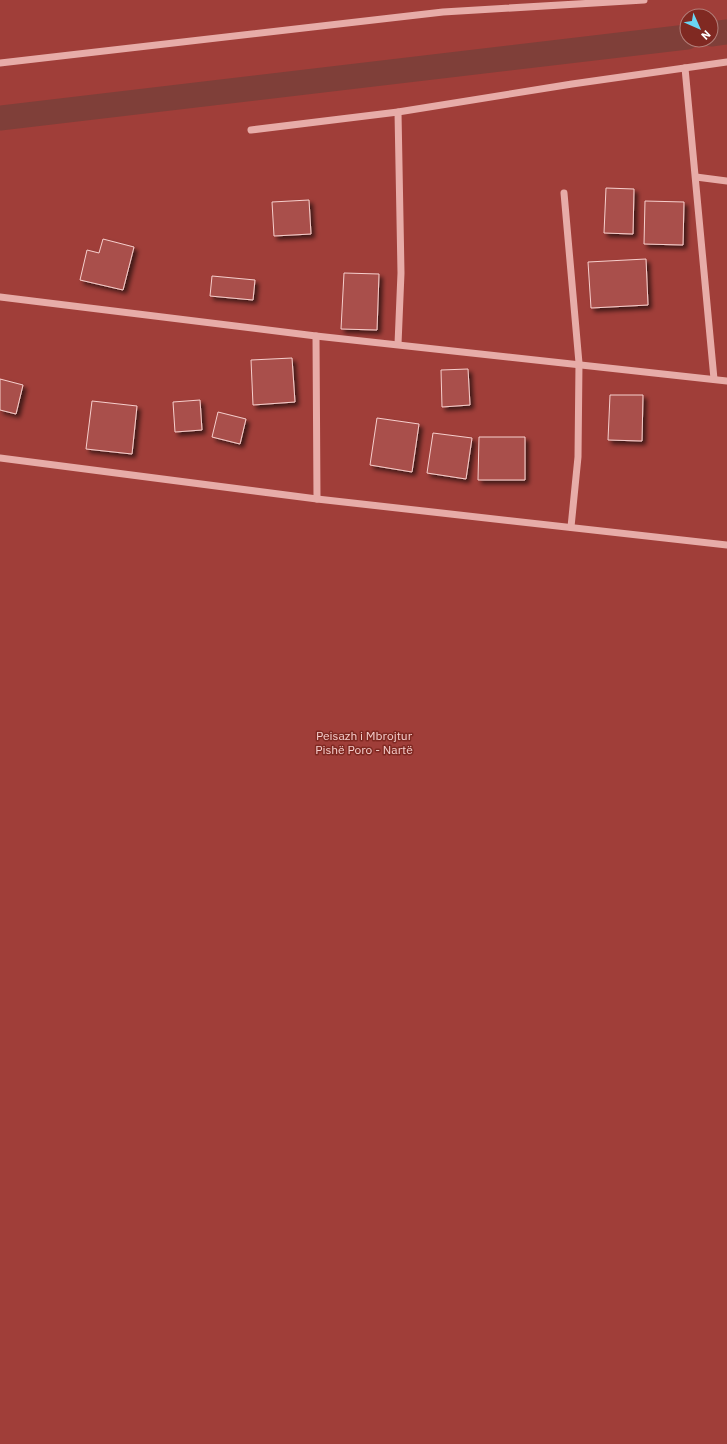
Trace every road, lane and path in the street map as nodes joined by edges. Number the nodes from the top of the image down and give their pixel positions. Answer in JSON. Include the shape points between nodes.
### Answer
{"nodes":[{"id":1,"x":644,"y":0,"type":"edge"},
{"id":2,"x":727,"y":62,"type":"edge"},
{"id":3,"x":0,"y":64,"type":"edge"},
{"id":4,"x":685,"y":68,"type":"junction"},
{"id":5,"x":398,"y":112,"type":"junction"},
{"id":6,"x":251,"y":130,"type":"dead end"},
{"id":7,"x":696,"y":177,"type":"junction"},
{"id":8,"x":727,"y":181,"type":"edge"},
{"id":9,"x":564,"y":193,"type":"dead end"},
{"id":10,"x":0,"y":297,"type":"edge"},
{"id":11,"x":316,"y":336,"type":"junction"},
{"id":12,"x":398,"y":344,"type":"junction"},
{"id":13,"x":579,"y":363,"type":"junction"},
{"id":14,"x":714,"y":379,"type":"junction"},
{"id":15,"x":727,"y":380,"type":"edge"},
{"id":16,"x":0,"y":458,"type":"edge"},
{"id":17,"x":317,"y":499,"type":"junction"},
{"id":18,"x":571,"y":527,"type":"junction"},
{"id":19,"x":727,"y":545,"type":"edge"}],
"edges":[{"from":1,"to":3,"type":"street","via":[[442,12]]},
{"from":2,"to":4,"type":"street"},
{"from":4,"to":5,"type":"street"},
{"from":4,"to":7,"type":"street"},
{"from":5,"to":6,"type":"street"},
{"from":5,"to":12,"type":"street","via":[[401,273]]},
{"from":7,"to":8,"type":"street"},
{"from":7,"to":14,"type":"street"},
{"from":9,"to":13,"type":"street"},
{"from":10,"to":11,"type":"street"},
{"from":11,"to":12,"type":"street"},
{"from":11,"to":17,"type":"street"},
{"from":12,"to":13,"type":"street"},
{"from":13,"to":14,"type":"street"},
{"from":13,"to":18,"type":"street","via":[[578,457]]},
{"from":14,"to":15,"type":"street"},
{"from":16,"to":17,"type":"street"},
{"from":17,"to":18,"type":"street"},
{"from":18,"to":19,"type":"street"}]}
